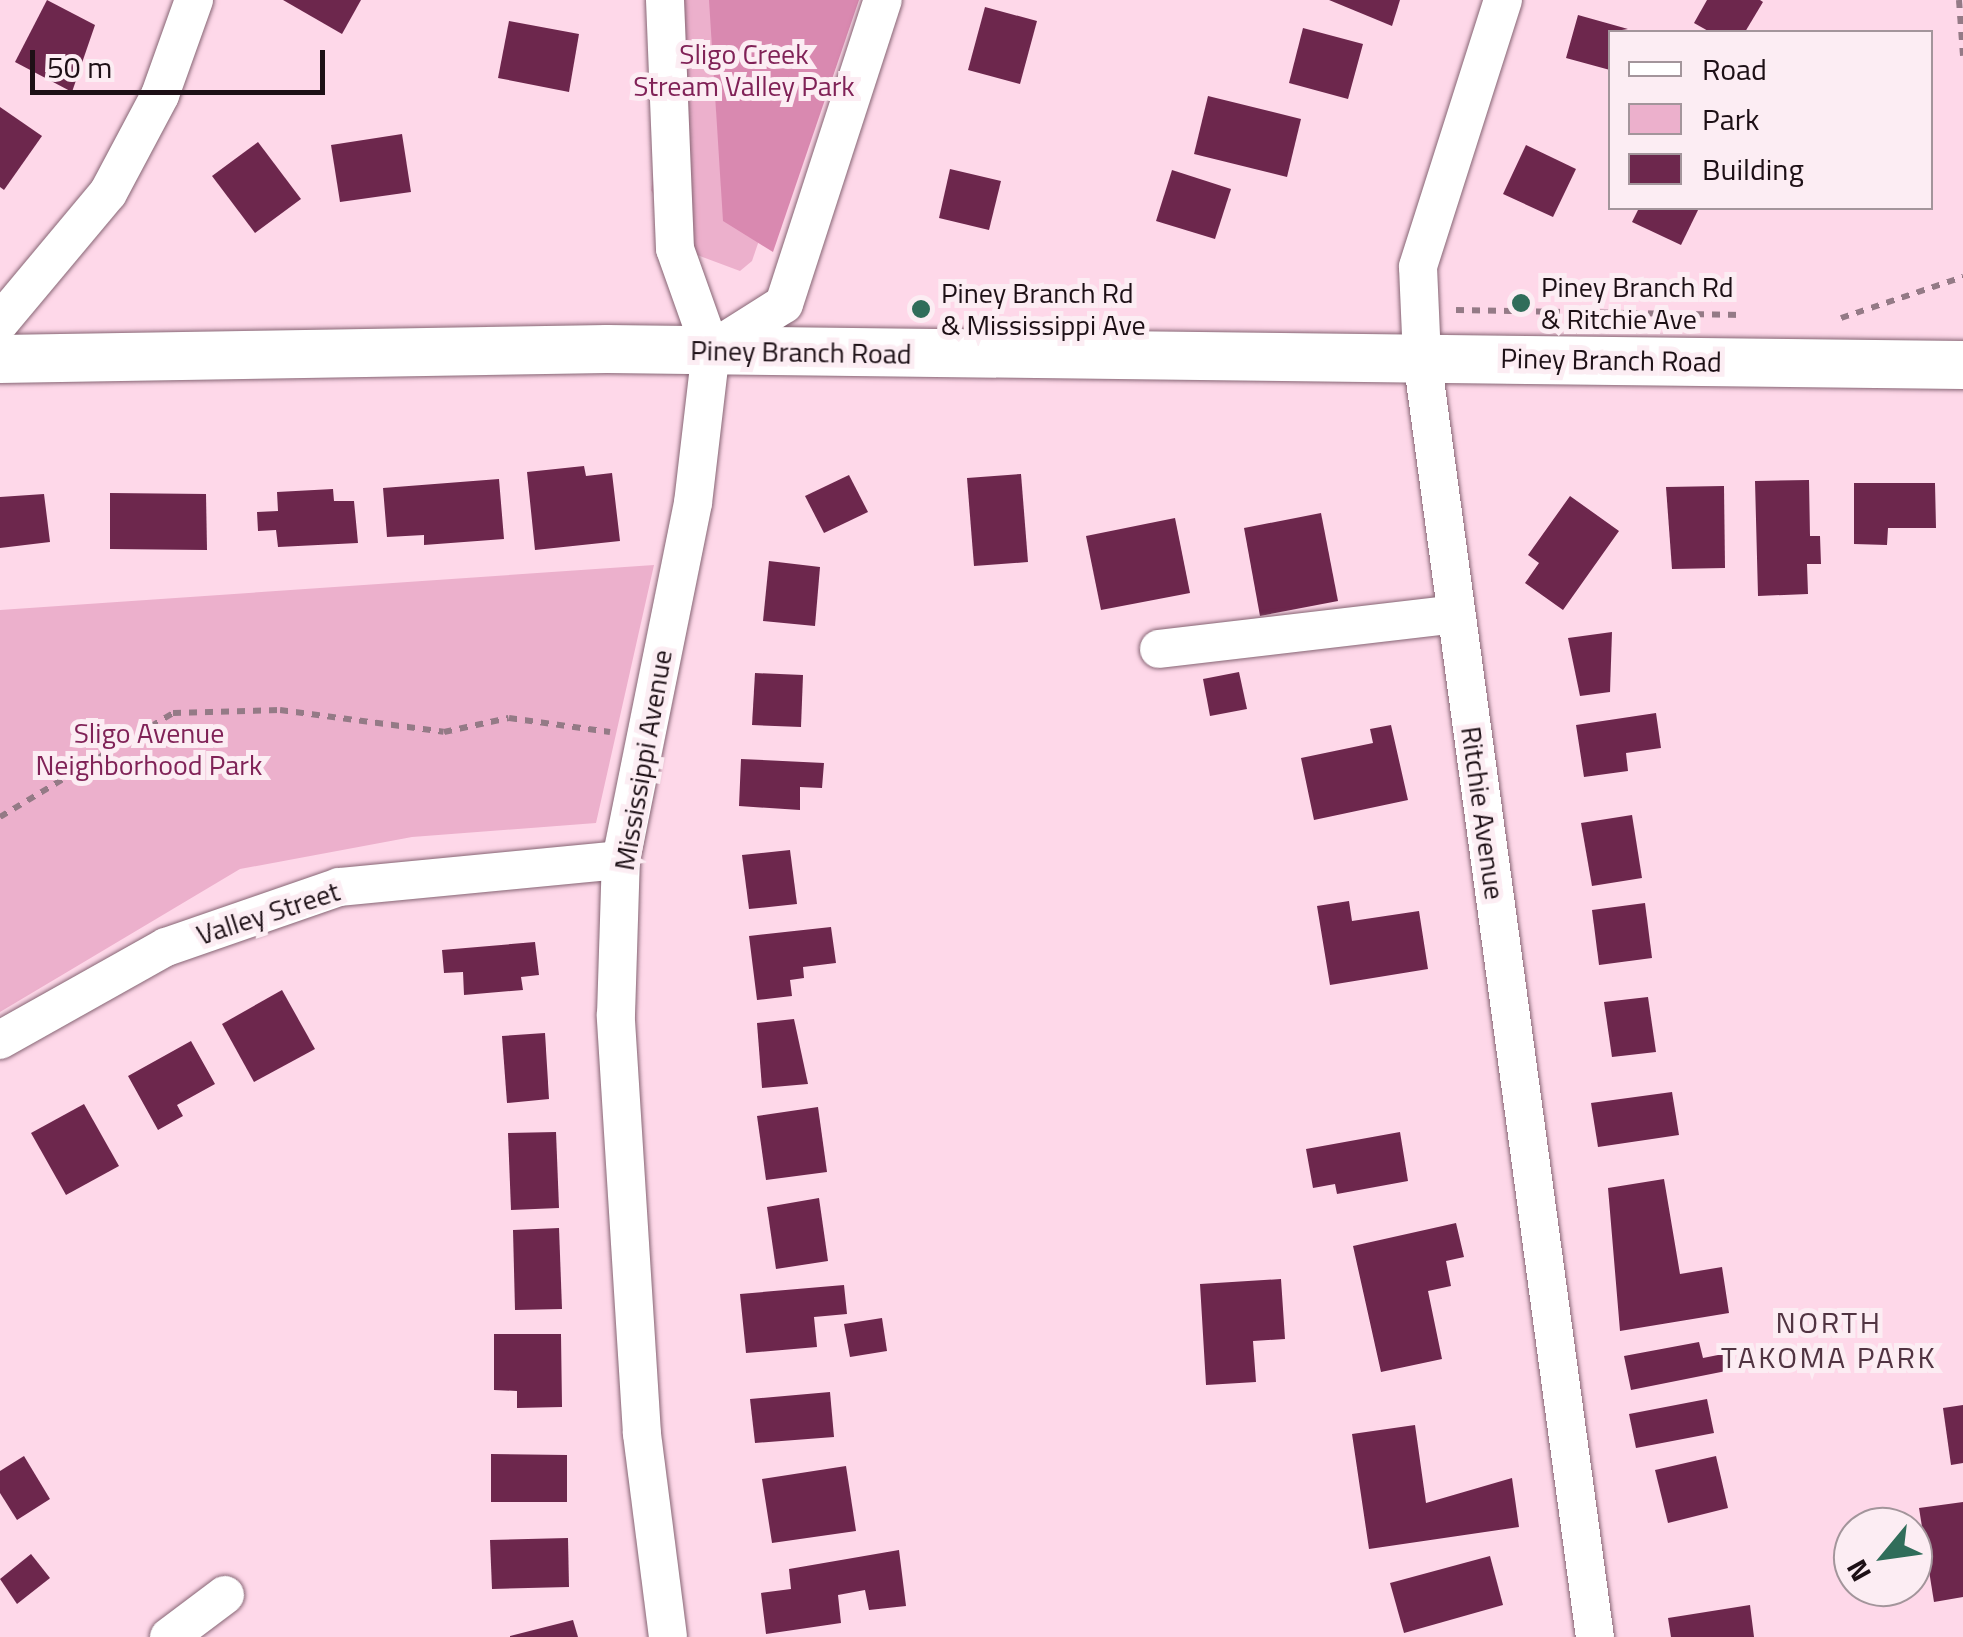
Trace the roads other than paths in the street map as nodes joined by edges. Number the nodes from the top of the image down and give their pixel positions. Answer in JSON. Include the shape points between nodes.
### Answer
{"nodes":[{"id":1,"x":194,"y":0,"type":"edge"},
{"id":2,"x":664,"y":0,"type":"edge"},
{"id":3,"x":883,"y":0,"type":"edge"},
{"id":4,"x":1503,"y":0,"type":"edge"},
{"id":5,"x":0,"y":322,"type":"edge"},
{"id":6,"x":711,"y":350,"type":"junction"},
{"id":7,"x":1422,"y":358,"type":"junction"},
{"id":8,"x":0,"y":359,"type":"edge"},
{"id":9,"x":1963,"y":365,"type":"edge"},
{"id":10,"x":1456,"y":614,"type":"junction"},
{"id":11,"x":1159,"y":649,"type":"dead end"},
{"id":12,"x":621,"y":860,"type":"junction"},
{"id":13,"x":0,"y":1040,"type":"edge"},
{"id":14,"x":225,"y":1595,"type":"dead end"},
{"id":15,"x":169,"y":1637,"type":"edge"},
{"id":16,"x":668,"y":1637,"type":"edge"},
{"id":17,"x":1594,"y":1637,"type":"edge"}],
"edges":[{"from":1,"to":5,"type":"street","via":[[160,95],[108,193]]},
{"from":2,"to":6,"type":"street","via":[[675,250]]},
{"from":3,"to":6,"type":"street","via":[[784,304]]},
{"from":4,"to":7,"type":"street","name":"Ritchie Avenue","via":[[1418,266]]},
{"from":6,"to":7,"type":"main road","name":"Piney Branch Road"},
{"from":6,"to":8,"type":"main road","name":"Piney Branch Road"},
{"from":6,"to":12,"type":"street","name":"Mississippi Avenue","via":[[693,503]]},
{"from":7,"to":9,"type":"main road","name":"Piney Branch Road"},
{"from":7,"to":10,"type":"street","name":"Ritchie Avenue"},
{"from":10,"to":11,"type":"street"},
{"from":10,"to":17,"type":"street","name":"Ritchie Avenue"},
{"from":12,"to":13,"type":"street","name":"Valley Street","via":[[339,887],[166,947]]},
{"from":12,"to":16,"type":"street","name":"Mississippi Avenue","via":[[616,1015],[642,1434]]},
{"from":14,"to":15,"type":"street"}]}
